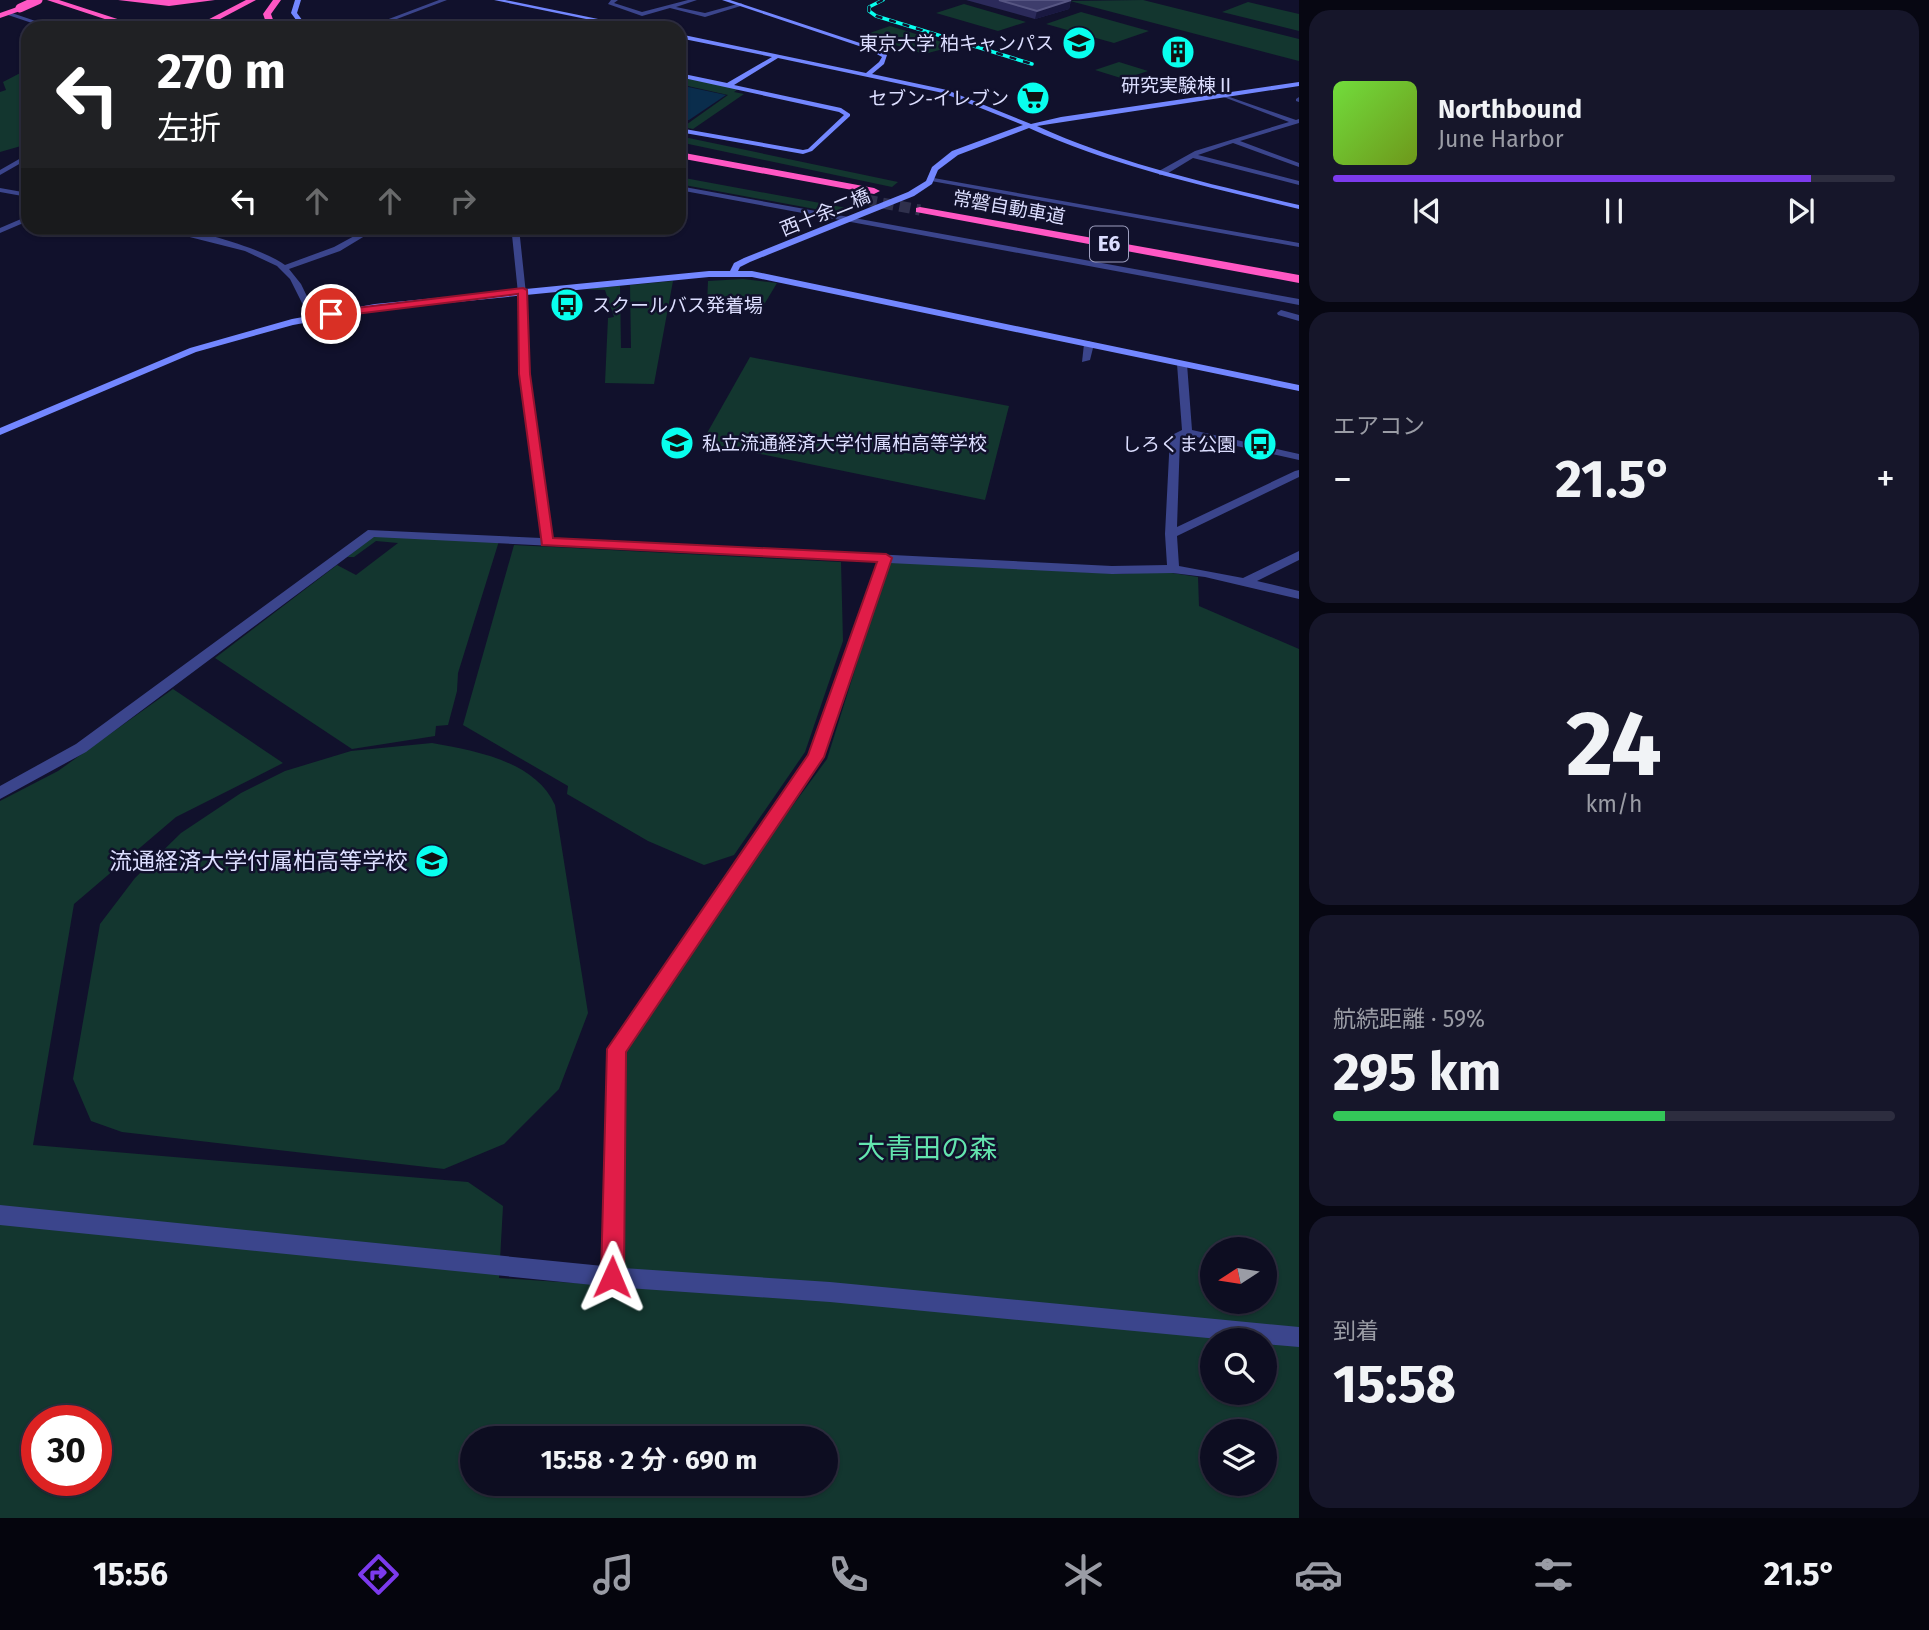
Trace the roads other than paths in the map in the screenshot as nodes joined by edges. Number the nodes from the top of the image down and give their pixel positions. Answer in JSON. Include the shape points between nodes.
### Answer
{"nodes":[{"id":1,"x":38,"y":0,"type":"edge"},
{"id":2,"x":51,"y":0,"type":"edge"},
{"id":3,"x":122,"y":0,"type":"edge"},
{"id":4,"x":211,"y":0,"type":"edge"},
{"id":5,"x":252,"y":0,"type":"edge"},
{"id":6,"x":262,"y":0,"type":"edge"},
{"id":7,"x":277,"y":0,"type":"edge"},
{"id":8,"x":298,"y":0,"type":"edge"},
{"id":9,"x":444,"y":0,"type":"edge"},
{"id":10,"x":497,"y":0,"type":"edge"},
{"id":11,"x":615,"y":0,"type":"edge"},
{"id":12,"x":694,"y":0,"type":"edge"},
{"id":13,"x":725,"y":0,"type":"edge"},
{"id":14,"x":741,"y":5,"type":"junction"},
{"id":15,"x":671,"y":7,"type":"junction"},
{"id":16,"x":10,"y":8,"type":"edge"},
{"id":17,"x":54,"y":11,"type":"junction"},
{"id":18,"x":65,"y":15,"type":"dead end"},
{"id":19,"x":38,"y":21,"type":"edge"},
{"id":20,"x":86,"y":21,"type":"edge"},
{"id":21,"x":118,"y":21,"type":"edge"},
{"id":22,"x":210,"y":21,"type":"edge"},
{"id":23,"x":221,"y":21,"type":"edge"},
{"id":24,"x":270,"y":21,"type":"edge"},
{"id":25,"x":300,"y":21,"type":"edge"},
{"id":26,"x":387,"y":21,"type":"edge"},
{"id":27,"x":604,"y":21,"type":"edge"},
{"id":28,"x":686,"y":37,"type":"edge"},
{"id":29,"x":778,"y":56,"type":"junction"},
{"id":30,"x":868,"y":74,"type":"junction"},
{"id":31,"x":686,"y":76,"type":"edge"},
{"id":32,"x":1299,"y":84,"type":"edge"},
{"id":33,"x":729,"y":85,"type":"junction"},
{"id":34,"x":1223,"y":95,"type":"junction"},
{"id":35,"x":1297,"y":122,"type":"edge"},
{"id":36,"x":1029,"y":125,"type":"junction"},
{"id":37,"x":686,"y":131,"type":"edge"},
{"id":38,"x":1234,"y":141,"type":"junction"},
{"id":39,"x":686,"y":150,"type":"edge"},
{"id":40,"x":1191,"y":155,"type":"junction"},
{"id":41,"x":686,"y":156,"type":"edge"},
{"id":42,"x":21,"y":160,"type":"edge"},
{"id":43,"x":1299,"y":165,"type":"edge"},
{"id":44,"x":686,"y":167,"type":"edge"},
{"id":45,"x":0,"y":173,"type":"edge"},
{"id":46,"x":1161,"y":173,"type":"junction"},
{"id":47,"x":796,"y":177,"type":"junction"},
{"id":48,"x":931,"y":179,"type":"junction"},
{"id":49,"x":1299,"y":183,"type":"edge"},
{"id":50,"x":686,"y":189,"type":"edge"},
{"id":51,"x":0,"y":190,"type":"edge"},
{"id":52,"x":21,"y":194,"type":"edge"},
{"id":53,"x":1299,"y":207,"type":"edge"},
{"id":54,"x":850,"y":218,"type":"junction"},
{"id":55,"x":21,"y":221,"type":"edge"},
{"id":56,"x":0,"y":231,"type":"edge"},
{"id":57,"x":186,"y":235,"type":"edge"},
{"id":58,"x":362,"y":235,"type":"edge"},
{"id":59,"x":516,"y":235,"type":"edge"},
{"id":60,"x":1299,"y":245,"type":"edge"},
{"id":61,"x":1299,"y":266,"type":"edge"},
{"id":62,"x":284,"y":268,"type":"junction"},
{"id":63,"x":733,"y":273,"type":"junction"},
{"id":64,"x":1299,"y":279,"type":"edge"},
{"id":65,"x":523,"y":290,"type":"junction"},
{"id":66,"x":1298,"y":301,"type":"edge"},
{"id":67,"x":1281,"y":313,"type":"dead end"},
{"id":68,"x":313,"y":317,"type":"junction"},
{"id":69,"x":1299,"y":318,"type":"edge"},
{"id":70,"x":1089,"y":344,"type":"junction"},
{"id":71,"x":1085,"y":360,"type":"dead end"},
{"id":72,"x":1182,"y":364,"type":"junction"},
{"id":73,"x":1299,"y":388,"type":"edge"},
{"id":74,"x":0,"y":432,"type":"edge"},
{"id":75,"x":1187,"y":432,"type":"junction"},
{"id":76,"x":1299,"y":457,"type":"edge"},
{"id":77,"x":1299,"y":473,"type":"edge"},
{"id":78,"x":1171,"y":534,"type":"junction"},
{"id":79,"x":547,"y":542,"type":"junction"},
{"id":80,"x":1299,"y":555,"type":"edge"},
{"id":81,"x":886,"y":558,"type":"junction"},
{"id":82,"x":1173,"y":569,"type":"junction"},
{"id":83,"x":1245,"y":582,"type":"junction"},
{"id":84,"x":1299,"y":595,"type":"edge"},
{"id":85,"x":0,"y":793,"type":"edge"},
{"id":86,"x":0,"y":1215,"type":"edge"},
{"id":87,"x":612,"y":1277,"type":"junction"},
{"id":88,"x":1299,"y":1337,"type":"edge"}],
"edges":[{"from":1,"to":16,"type":"highway","bridge":true},
{"from":2,"to":21,"type":"highway"},
{"from":3,"to":4,"type":"highway","via":[[157,4]]},
{"from":5,"to":22,"type":"highway"},
{"from":6,"to":23,"type":"highway"},
{"from":7,"to":24,"type":"highway","via":[[267,14]]},
{"from":8,"to":25,"type":"street","via":[[294,13]]},
{"from":9,"to":26,"type":"street"},
{"from":10,"to":27,"type":"street"},
{"from":11,"to":15,"type":"street","via":[[610,3],[642,14]]},
{"from":12,"to":15,"type":"street"},
{"from":13,"to":14,"type":"street"},
{"from":14,"to":15,"type":"street","via":[[705,15]]},
{"from":14,"to":30,"type":"street","via":[[886,56]]},
{"from":16,"to":17,"type":"highway"},
{"from":16,"to":19,"type":"street"},
{"from":17,"to":18,"type":"highway"},
{"from":17,"to":20,"type":"highway"},
{"from":28,"to":29,"type":"street"},
{"from":29,"to":30,"type":"street"},
{"from":29,"to":33,"type":"street"},
{"from":30,"to":36,"type":"street","via":[[960,95]]},
{"from":31,"to":33,"type":"street"},
{"from":32,"to":34,"type":"street","name":"西十余二橋"},
{"from":33,"to":37,"type":"street","via":[[848,115],[803,152]]},
{"from":34,"to":35,"type":"street"},
{"from":34,"to":36,"type":"street","name":"西十余二橋"},
{"from":35,"to":38,"type":"street"},
{"from":36,"to":46,"type":"street"},
{"from":36,"to":48,"type":"street","name":"西十余二橋","via":[[955,153],[935,169]]},
{"from":38,"to":40,"type":"street"},
{"from":38,"to":43,"type":"street"},
{"from":39,"to":47,"type":"highway"},
{"from":40,"to":46,"type":"street"},
{"from":40,"to":49,"type":"street"},
{"from":41,"to":47,"type":"highway"},
{"from":42,"to":45,"type":"street"},
{"from":44,"to":47,"type":"highway","via":[[870,196]]},
{"from":46,"to":53,"type":"street"},
{"from":48,"to":54,"type":"street","name":"西十余二橋","via":[[911,194]]},
{"from":48,"to":60,"type":"street"},
{"from":50,"to":54,"type":"street"},
{"from":51,"to":52,"type":"street"},
{"from":54,"to":63,"type":"street","name":"西十余二橋","via":[[747,260]]},
{"from":54,"to":66,"type":"street"},
{"from":55,"to":56,"type":"street"},
{"from":57,"to":62,"type":"street","via":[[258,253]]},
{"from":58,"to":62,"type":"street"},
{"from":59,"to":65,"type":"street"},
{"from":61,"to":64,"type":"highway","name":"常磐自動車道","number":"E6","via":[[922,205]]},
{"from":62,"to":68,"type":"street"},
{"from":63,"to":65,"type":"street"},
{"from":63,"to":70,"type":"street"},
{"from":65,"to":68,"type":"street"},
{"from":65,"to":79,"type":"street","via":[[524,374]]},
{"from":67,"to":69,"type":"street"},
{"from":68,"to":74,"type":"street","via":[[193,350]]},
{"from":70,"to":71,"type":"street"},
{"from":70,"to":72,"type":"street"},
{"from":72,"to":73,"type":"street"},
{"from":72,"to":75,"type":"street"},
{"from":75,"to":76,"type":"street"},
{"from":75,"to":78,"type":"street","via":[[1175,436]]},
{"from":77,"to":78,"type":"street"},
{"from":78,"to":82,"type":"street"},
{"from":79,"to":81,"type":"street"},
{"from":79,"to":85,"type":"street","via":[[372,533],[81,748]]},
{"from":80,"to":83,"type":"street"},
{"from":81,"to":82,"type":"street"},
{"from":81,"to":87,"type":"street","via":[[816,757],[617,1049]]},
{"from":82,"to":83,"type":"street"},
{"from":83,"to":84,"type":"street"},
{"from":86,"to":87,"type":"street"},
{"from":87,"to":88,"type":"street","via":[[830,1292]]}]}
